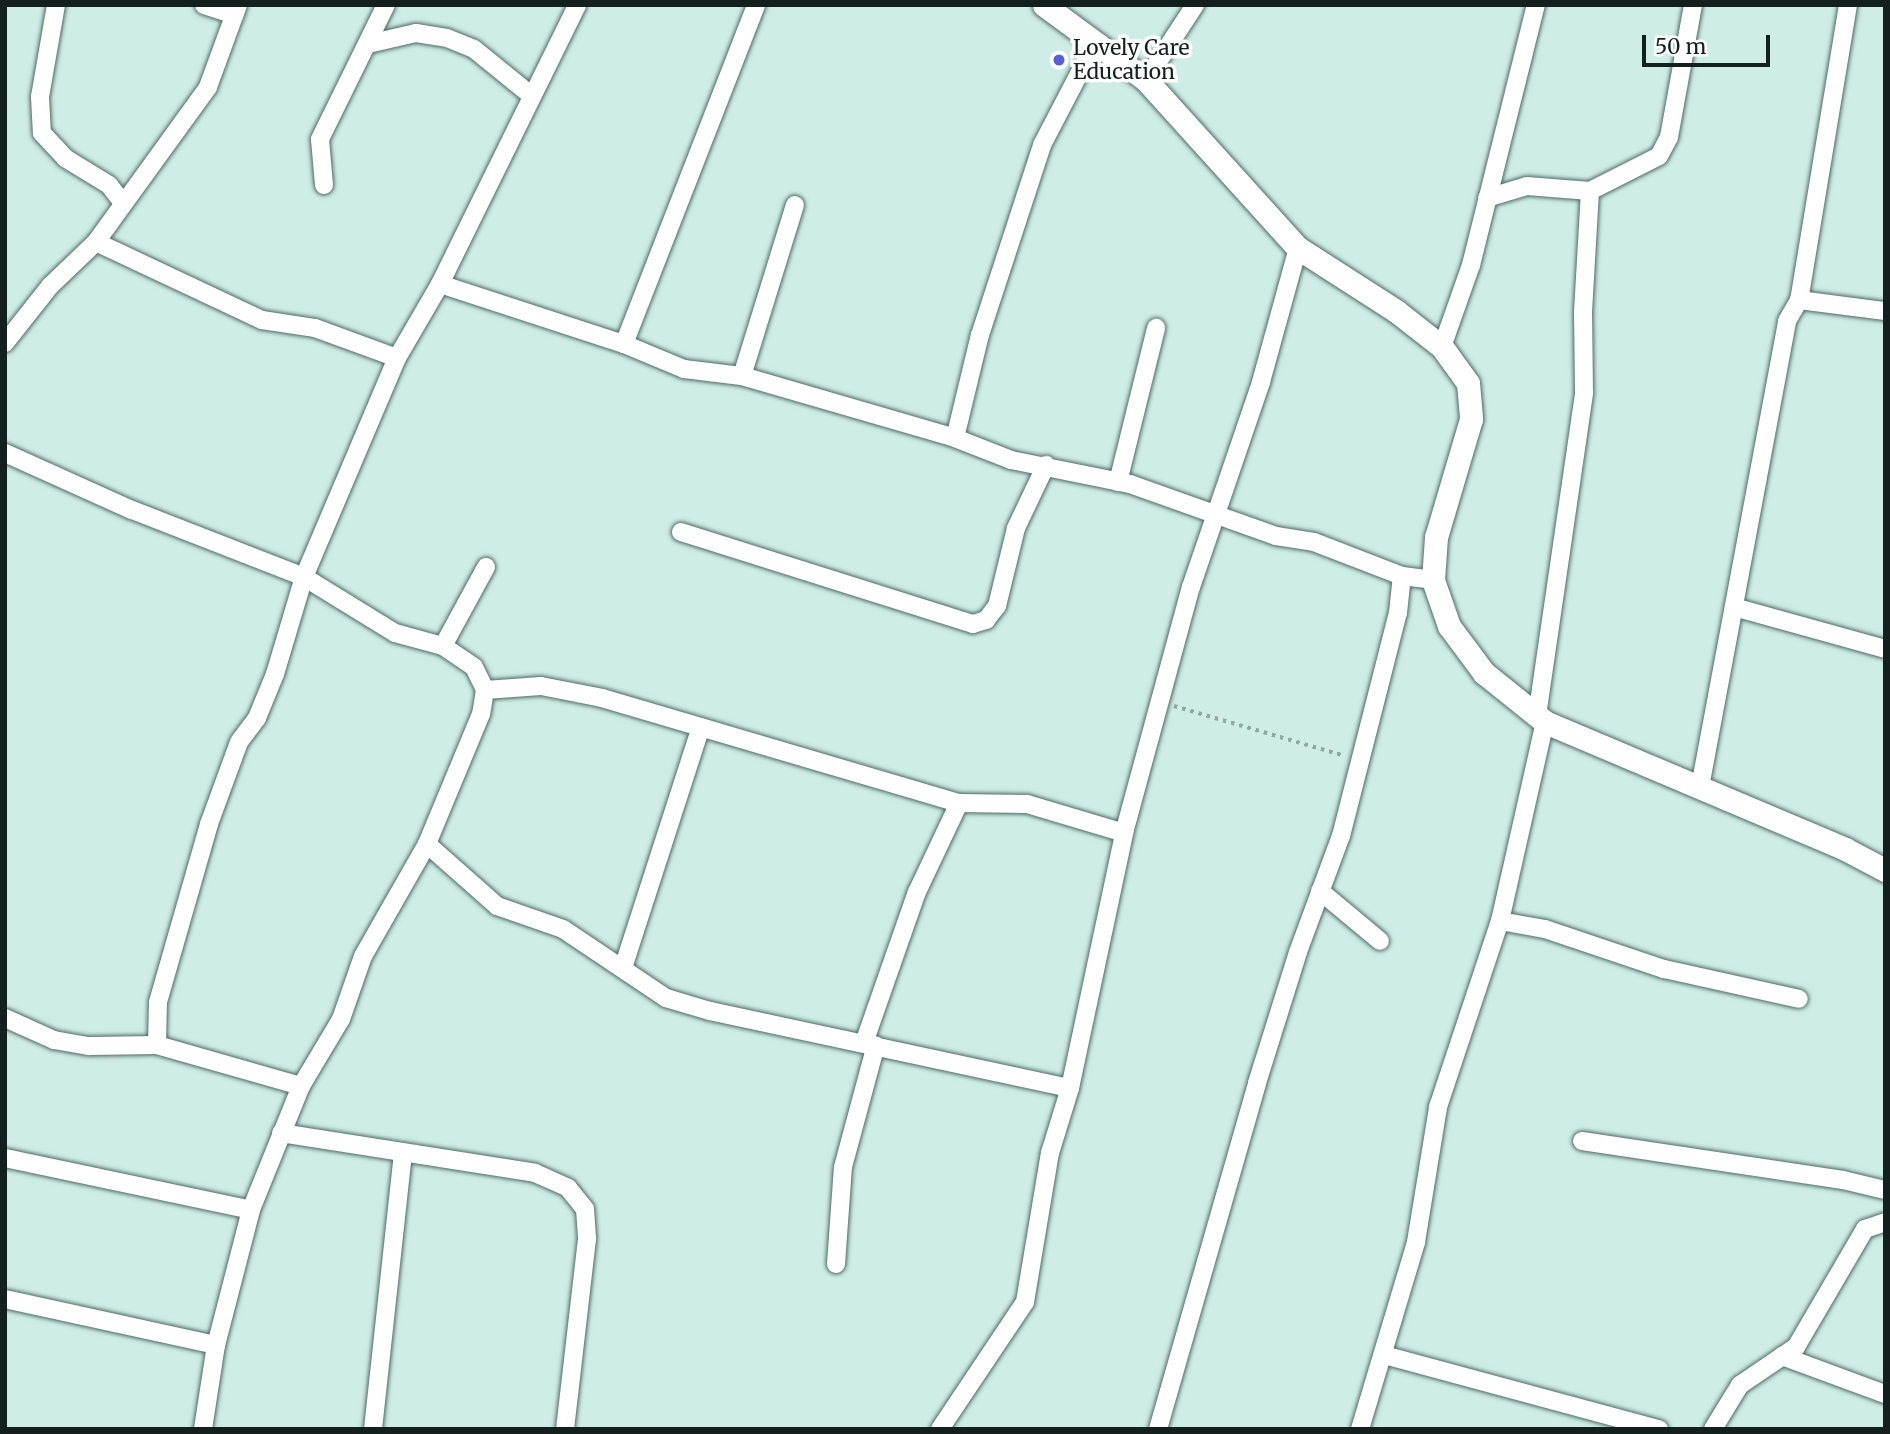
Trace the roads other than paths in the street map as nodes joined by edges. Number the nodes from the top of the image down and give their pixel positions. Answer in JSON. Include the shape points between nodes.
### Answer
{"nodes":[{"id":1,"x":56,"y":5,"type":"edge"},
{"id":2,"x":204,"y":5,"type":"edge"},
{"id":3,"x":386,"y":5,"type":"edge"},
{"id":4,"x":577,"y":5,"type":"edge"},
{"id":5,"x":756,"y":5,"type":"edge"},
{"id":6,"x":1044,"y":5,"type":"edge"},
{"id":7,"x":1195,"y":5,"type":"edge"},
{"id":8,"x":1536,"y":5,"type":"edge"},
{"id":9,"x":1693,"y":5,"type":"edge"},
{"id":10,"x":1849,"y":5,"type":"edge"},
{"id":11,"x":236,"y":10,"type":"edge"},
{"id":12,"x":1095,"y":43,"type":"junction"},
{"id":13,"x":368,"y":44,"type":"junction"},
{"id":14,"x":1146,"y":80,"type":"junction"},
{"id":15,"x":531,"y":96,"type":"junction"},
{"id":16,"x":324,"y":185,"type":"dead end"},
{"id":17,"x":1590,"y":191,"type":"junction"},
{"id":18,"x":1487,"y":198,"type":"junction"},
{"id":19,"x":123,"y":203,"type":"junction"},
{"id":20,"x":795,"y":205,"type":"dead end"},
{"id":21,"x":96,"y":242,"type":"junction"},
{"id":22,"x":1298,"y":248,"type":"junction"},
{"id":23,"x":440,"y":284,"type":"junction"},
{"id":24,"x":1799,"y":300,"type":"junction"},
{"id":25,"x":1885,"y":311,"type":"edge"},
{"id":26,"x":1156,"y":328,"type":"dead end"},
{"id":27,"x":5,"y":343,"type":"edge"},
{"id":28,"x":624,"y":344,"type":"junction"},
{"id":29,"x":1442,"y":347,"type":"junction"},
{"id":30,"x":397,"y":358,"type":"junction"},
{"id":31,"x":742,"y":376,"type":"junction"},
{"id":32,"x":955,"y":438,"type":"junction"},
{"id":33,"x":5,"y":453,"type":"edge"},
{"id":34,"x":1046,"y":465,"type":"junction"},
{"id":35,"x":1118,"y":482,"type":"junction"},
{"id":36,"x":1214,"y":516,"type":"junction"},
{"id":37,"x":681,"y":532,"type":"dead end"},
{"id":38,"x":486,"y":567,"type":"dead end"},
{"id":39,"x":1402,"y":576,"type":"junction"},
{"id":40,"x":304,"y":578,"type":"junction"},
{"id":41,"x":1433,"y":580,"type":"junction"},
{"id":42,"x":1734,"y":607,"type":"junction"},
{"id":43,"x":443,"y":646,"type":"junction"},
{"id":44,"x":1885,"y":649,"type":"edge"},
{"id":45,"x":485,"y":690,"type":"junction"},
{"id":46,"x":1541,"y":719,"type":"junction"},
{"id":47,"x":701,"y":727,"type":"junction"},
{"id":48,"x":1700,"y":787,"type":"junction"},
{"id":49,"x":959,"y":803,"type":"junction"},
{"id":50,"x":1124,"y":833,"type":"junction"},
{"id":51,"x":427,"y":844,"type":"junction"},
{"id":52,"x":1885,"y":870,"type":"edge"},
{"id":53,"x":1320,"y":891,"type":"junction"},
{"id":54,"x":1500,"y":921,"type":"junction"},
{"id":55,"x":1380,"y":941,"type":"dead end"},
{"id":56,"x":623,"y":968,"type":"junction"},
{"id":57,"x":1799,"y":999,"type":"dead end"},
{"id":58,"x":5,"y":1018,"type":"edge"},
{"id":59,"x":870,"y":1044,"type":"junction"},
{"id":60,"x":157,"y":1045,"type":"junction"},
{"id":61,"x":301,"y":1086,"type":"junction"},
{"id":62,"x":1070,"y":1088,"type":"junction"},
{"id":63,"x":281,"y":1133,"type":"junction"},
{"id":64,"x":1582,"y":1141,"type":"dead end"},
{"id":65,"x":403,"y":1153,"type":"junction"},
{"id":66,"x":5,"y":1158,"type":"edge"},
{"id":67,"x":1885,"y":1190,"type":"edge"},
{"id":68,"x":251,"y":1210,"type":"junction"},
{"id":69,"x":1885,"y":1222,"type":"edge"},
{"id":70,"x":836,"y":1264,"type":"dead end"},
{"id":71,"x":5,"y":1300,"type":"edge"},
{"id":72,"x":216,"y":1345,"type":"junction"},
{"id":73,"x":1384,"y":1355,"type":"junction"},
{"id":74,"x":1782,"y":1356,"type":"junction"},
{"id":75,"x":1885,"y":1394,"type":"edge"},
{"id":76,"x":203,"y":1429,"type":"edge"},
{"id":77,"x":373,"y":1429,"type":"edge"},
{"id":78,"x":565,"y":1429,"type":"edge"},
{"id":79,"x":940,"y":1429,"type":"edge"},
{"id":80,"x":1158,"y":1429,"type":"edge"},
{"id":81,"x":1360,"y":1429,"type":"edge"},
{"id":82,"x":1658,"y":1429,"type":"edge"},
{"id":83,"x":1713,"y":1429,"type":"edge"}],
"edges":[{"from":1,"to":19,"type":"street","via":[[40,97],[42,133],[65,158],[109,185]]},
{"from":2,"to":11,"type":"street"},
{"from":3,"to":13,"type":"street"},
{"from":4,"to":15,"type":"street"},
{"from":5,"to":28,"type":"street"},
{"from":6,"to":12,"type":"street"},
{"from":7,"to":14,"type":"street"},
{"from":8,"to":18,"type":"street"},
{"from":9,"to":17,"type":"street","via":[[1668,137],[1659,156]]},
{"from":10,"to":24,"type":"street"},
{"from":11,"to":19,"type":"street","via":[[208,87]]},
{"from":12,"to":14,"type":"street"},
{"from":12,"to":32,"type":"street","via":[[1042,145],[980,335]]},
{"from":13,"to":15,"type":"street","via":[[416,33],[447,38],[474,49]]},
{"from":13,"to":16,"type":"street","via":[[320,139]]},
{"from":14,"to":22,"type":"street"},
{"from":15,"to":23,"type":"street"},
{"from":17,"to":18,"type":"street","via":[[1527,186]]},
{"from":17,"to":46,"type":"street","via":[[1584,392]]},
{"from":18,"to":29,"type":"street","via":[[1471,265]]},
{"from":19,"to":21,"type":"street"},
{"from":20,"to":31,"type":"street"},
{"from":21,"to":27,"type":"street","via":[[50,286]]},
{"from":21,"to":30,"type":"street","via":[[262,320],[315,328]]},
{"from":22,"to":29,"type":"street","via":[[1396,311]]},
{"from":22,"to":36,"type":"street","via":[[1261,382]]},
{"from":23,"to":28,"type":"street"},
{"from":23,"to":30,"type":"street"},
{"from":24,"to":25,"type":"street"},
{"from":24,"to":42,"type":"street","via":[[1787,321]]},
{"from":26,"to":35,"type":"street"},
{"from":28,"to":31,"type":"street","via":[[684,369]]},
{"from":29,"to":41,"type":"street","via":[[1468,383],[1471,419],[1436,537]]},
{"from":30,"to":40,"type":"street"},
{"from":31,"to":32,"type":"street"},
{"from":32,"to":34,"type":"street","via":[[1012,460]]},
{"from":33,"to":40,"type":"street"},
{"from":34,"to":35,"type":"street"},
{"from":34,"to":37,"type":"street","via":[[1016,528],[997,606],[986,620],[973,624]]},
{"from":35,"to":36,"type":"street"},
{"from":36,"to":39,"type":"street","via":[[1314,542]]},
{"from":36,"to":50,"type":"street"},
{"from":38,"to":43,"type":"street"},
{"from":39,"to":41,"type":"street"},
{"from":39,"to":53,"type":"street","via":[[1398,613],[1341,836]]},
{"from":40,"to":43,"type":"street","via":[[395,633]]},
{"from":40,"to":60,"type":"street","via":[[275,674],[257,718],[239,742],[213,813],[158,1002]]},
{"from":41,"to":46,"type":"street","via":[[1449,626],[1467,655],[1507,696]]},
{"from":42,"to":44,"type":"street"},
{"from":42,"to":48,"type":"street"},
{"from":43,"to":45,"type":"street","via":[[474,667]]},
{"from":45,"to":47,"type":"street","via":[[541,686],[602,698]]},
{"from":45,"to":51,"type":"street","via":[[481,714]]},
{"from":46,"to":48,"type":"street"},
{"from":46,"to":54,"type":"street"},
{"from":47,"to":49,"type":"street"},
{"from":47,"to":56,"type":"street"},
{"from":48,"to":52,"type":"street"},
{"from":49,"to":50,"type":"street","via":[[1027,804]]},
{"from":49,"to":59,"type":"street","via":[[917,892]]},
{"from":50,"to":62,"type":"street"},
{"from":51,"to":56,"type":"street","via":[[496,906],[563,929]]},
{"from":51,"to":61,"type":"street","via":[[363,956],[341,1019]]},
{"from":53,"to":55,"type":"street"},
{"from":53,"to":80,"type":"street","via":[[1257,1083]]},
{"from":54,"to":57,"type":"street","via":[[1545,929],[1664,969]]},
{"from":54,"to":73,"type":"street","via":[[1438,1107],[1416,1242]]},
{"from":56,"to":59,"type":"street","via":[[666,998]]},
{"from":58,"to":60,"type":"street","via":[[54,1040]]},
{"from":59,"to":62,"type":"street"},
{"from":59,"to":70,"type":"street","via":[[843,1167]]},
{"from":60,"to":61,"type":"street"},
{"from":61,"to":63,"type":"street"},
{"from":62,"to":79,"type":"street","via":[[1050,1153],[1025,1302]]},
{"from":63,"to":65,"type":"street"},
{"from":63,"to":68,"type":"street"},
{"from":64,"to":67,"type":"street"},
{"from":65,"to":77,"type":"street"},
{"from":65,"to":78,"type":"street","via":[[535,1172],[568,1188],[585,1209],[587,1239]]},
{"from":66,"to":68,"type":"street"},
{"from":68,"to":72,"type":"street"},
{"from":69,"to":74,"type":"street","via":[[1865,1229],[1806,1333]]},
{"from":71,"to":72,"type":"street"},
{"from":72,"to":76,"type":"street"},
{"from":73,"to":81,"type":"street"},
{"from":73,"to":82,"type":"street"},
{"from":74,"to":75,"type":"street"},
{"from":74,"to":83,"type":"street","via":[[1740,1385]]}]}
